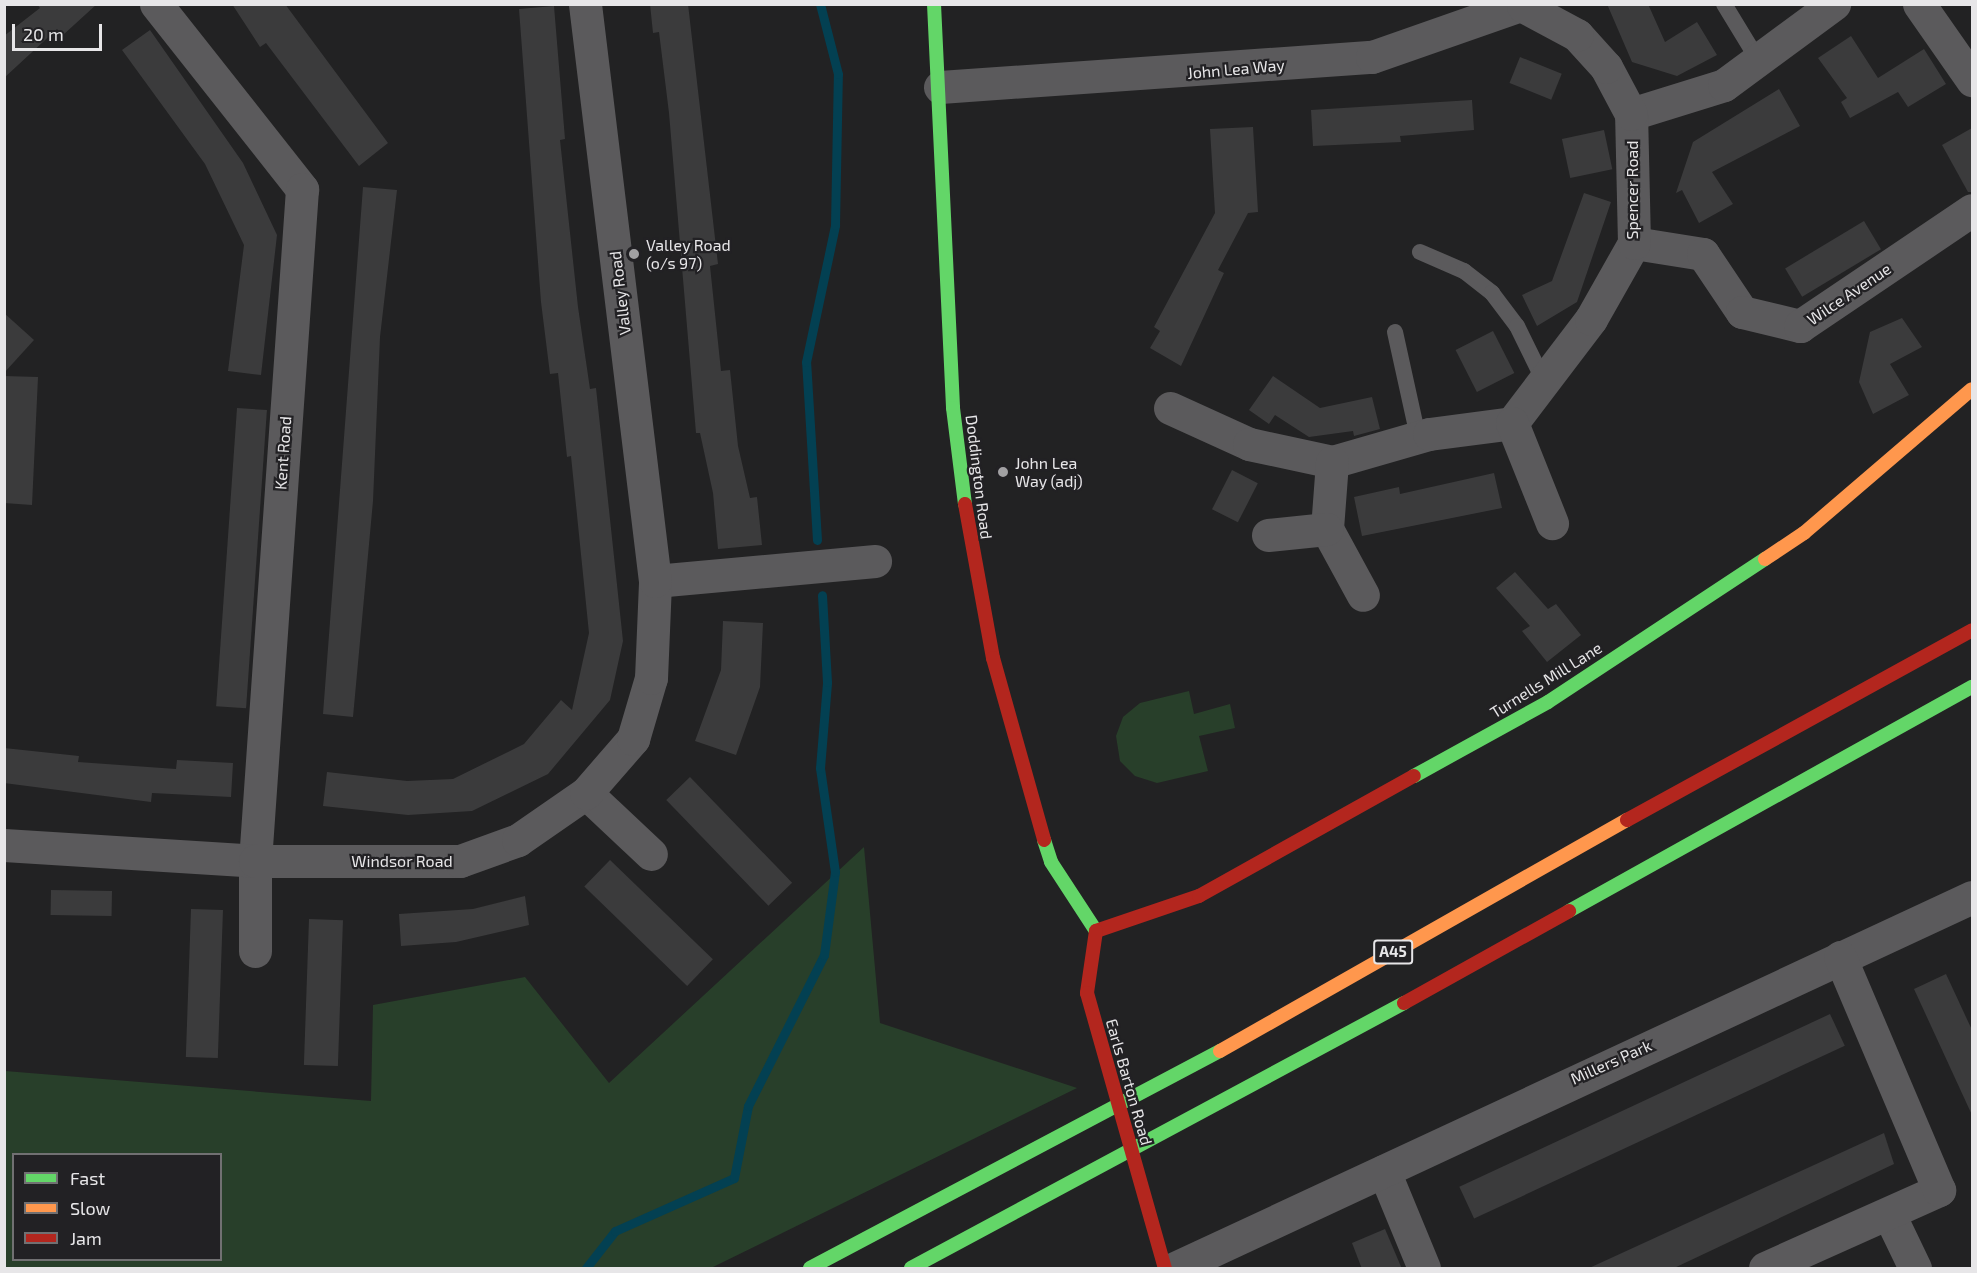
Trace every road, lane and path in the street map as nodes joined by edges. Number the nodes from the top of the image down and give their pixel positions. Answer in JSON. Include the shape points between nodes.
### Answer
{"nodes":[{"id":1,"x":156,"y":4,"type":"edge"},
{"id":2,"x":585,"y":4,"type":"edge"},
{"id":3,"x":934,"y":4,"type":"edge"},
{"id":4,"x":1724,"y":4,"type":"edge"},
{"id":5,"x":1834,"y":4,"type":"edge"},
{"id":6,"x":1919,"y":4,"type":"edge"},
{"id":7,"x":1523,"y":5,"type":"edge"},
{"id":8,"x":1758,"y":60,"type":"junction"},
{"id":9,"x":1972,"y":80,"type":"edge"},
{"id":10,"x":940,"y":87,"type":"junction"},
{"id":11,"x":1631,"y":114,"type":"junction"},
{"id":12,"x":1972,"y":210,"type":"edge"},
{"id":13,"x":1634,"y":243,"type":"junction"},
{"id":14,"x":1420,"y":252,"type":"dead end"},
{"id":15,"x":1395,"y":332,"type":"dead end"},
{"id":16,"x":1544,"y":381,"type":"junction"},
{"id":17,"x":1972,"y":390,"type":"edge"},
{"id":18,"x":1170,"y":408,"type":"dead end"},
{"id":19,"x":1512,"y":423,"type":"junction"},
{"id":20,"x":1418,"y":437,"type":"junction"},
{"id":21,"x":1332,"y":462,"type":"junction"},
{"id":22,"x":1551,"y":524,"type":"dead end"},
{"id":23,"x":1327,"y":529,"type":"junction"},
{"id":24,"x":1268,"y":536,"type":"dead end"},
{"id":25,"x":875,"y":561,"type":"dead end"},
{"id":26,"x":654,"y":581,"type":"junction"},
{"id":27,"x":1363,"y":595,"type":"dead end"},
{"id":28,"x":1972,"y":630,"type":"edge"},
{"id":29,"x":1972,"y":687,"type":"edge"},
{"id":30,"x":586,"y":793,"type":"junction"},
{"id":31,"x":4,"y":845,"type":"edge"},
{"id":32,"x":651,"y":854,"type":"dead end"},
{"id":33,"x":255,"y":861,"type":"junction"},
{"id":34,"x":1972,"y":897,"type":"edge"},
{"id":35,"x":1096,"y":931,"type":"junction"},
{"id":36,"x":255,"y":951,"type":"dead end"},
{"id":37,"x":1840,"y":957,"type":"junction"},
{"id":38,"x":1384,"y":1171,"type":"junction"},
{"id":39,"x":1889,"y":1214,"type":"junction"},
{"id":40,"x":810,"y":1269,"type":"edge"},
{"id":41,"x":911,"y":1269,"type":"edge"},
{"id":42,"x":1165,"y":1269,"type":"edge"},
{"id":43,"x":1175,"y":1269,"type":"edge"},
{"id":44,"x":1424,"y":1269,"type":"edge"},
{"id":45,"x":1765,"y":1269,"type":"edge"},
{"id":46,"x":1915,"y":1269,"type":"edge"}],
"edges":[{"from":1,"to":33,"type":"street","name":"Kent Road","via":[[302,189]]},
{"from":2,"to":26,"type":"street","name":"Valley Road"},
{"from":3,"to":10,"type":"main road","name":"Doddington Road"},
{"from":4,"to":8,"type":"lane"},
{"from":5,"to":8,"type":"street"},
{"from":6,"to":9,"type":"street"},
{"from":7,"to":10,"type":"street","name":"John Lea Way","via":[[1371,57]]},
{"from":7,"to":11,"type":"street","name":"Spencer Road","via":[[1577,35],[1606,67]]},
{"from":8,"to":11,"type":"street","via":[[1724,85]]},
{"from":10,"to":35,"type":"main road","name":"Doddington Road","via":[[953,408],[980,598],[1051,862]]},
{"from":11,"to":13,"type":"street","name":"Spencer Road"},
{"from":12,"to":13,"type":"street","name":"Wilce Avenue","via":[[1800,326],[1742,312],[1703,254]]},
{"from":13,"to":16,"type":"street","name":"Spencer Road","via":[[1591,319]]},
{"from":14,"to":16,"type":"lane","via":[[1464,271],[1492,292],[1516,326]]},
{"from":15,"to":20,"type":"lane"},
{"from":16,"to":19,"type":"street","name":"Spencer Road"},
{"from":17,"to":35,"type":"main road","name":"Turnells Mill Lane","via":[[1804,533],[1548,702],[1198,896]]},
{"from":18,"to":21,"type":"street","via":[[1249,444]]},
{"from":19,"to":20,"type":"street"},
{"from":19,"to":22,"type":"street"},
{"from":20,"to":21,"type":"street"},
{"from":21,"to":23,"type":"street"},
{"from":23,"to":24,"type":"street"},
{"from":23,"to":27,"type":"street"},
{"from":25,"to":26,"type":"street"},
{"from":26,"to":30,"type":"street","name":"Windsor Road","via":[[651,678],[633,739]]},
{"from":28,"to":40,"type":"main road","number":"A45","via":[[1480,901],[1255,1033]]},
{"from":29,"to":41,"type":"main road","via":[[1185,1125]]},
{"from":30,"to":32,"type":"street"},
{"from":30,"to":33,"type":"street","name":"Windsor Road","via":[[518,840],[460,861]]},
{"from":31,"to":33,"type":"street","name":"Windsor Road"},
{"from":33,"to":36,"type":"street","name":"Kent Road"},
{"from":34,"to":37,"type":"street","name":"Millers Park"},
{"from":35,"to":42,"type":"main road","name":"Earls Barton Road","via":[[1088,967],[1093,1016]]},
{"from":37,"to":38,"type":"street","name":"Millers Park"},
{"from":37,"to":39,"type":"street","via":[[1939,1190]]},
{"from":38,"to":43,"type":"street","name":"Millers Park"},
{"from":38,"to":44,"type":"street"},
{"from":39,"to":45,"type":"street"},
{"from":39,"to":46,"type":"street"}]}
